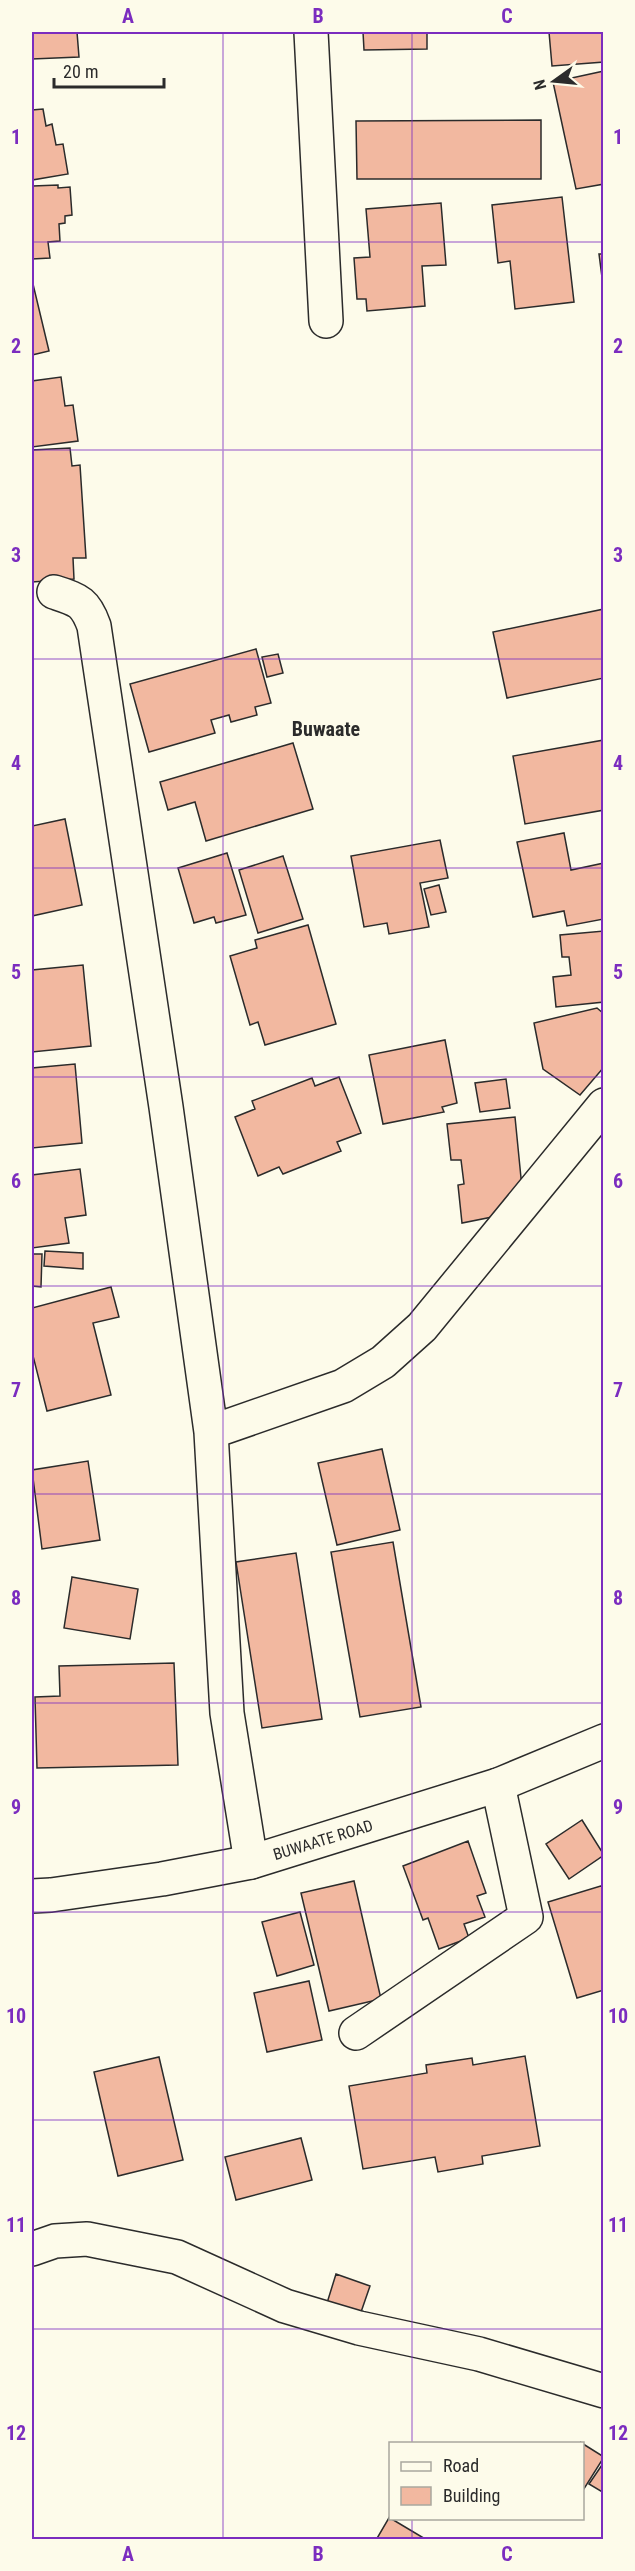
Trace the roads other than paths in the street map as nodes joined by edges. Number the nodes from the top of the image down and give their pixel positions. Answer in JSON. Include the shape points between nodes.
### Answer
{"nodes":[{"id":1,"x":311,"y":32,"type":"edge"},
{"id":2,"x":327,"y":321,"type":"dead end"},
{"id":3,"x":54,"y":592,"type":"dead end"},
{"id":4,"x":603,"y":1105,"type":"edge"},
{"id":5,"x":211,"y":1431,"type":"junction"},
{"id":6,"x":603,"y":1741,"type":"edge"},
{"id":7,"x":498,"y":1785,"type":"junction"},
{"id":8,"x":251,"y":1862,"type":"junction"},
{"id":9,"x":32,"y":1896,"type":"edge"},
{"id":10,"x":356,"y":2032,"type":"dead end"},
{"id":11,"x":32,"y":2249,"type":"edge"},
{"id":12,"x":603,"y":2391,"type":"edge"}],
"edges":[{"from":1,"to":2,"type":"street"},
{"from":3,"to":5,"type":"street","via":[[79,600],[94,626]]},
{"from":4,"to":5,"type":"street","via":[[422,1327],[383,1362],[343,1386]]},
{"from":5,"to":8,"type":"street","via":[[227,1713]]},
{"from":6,"to":7,"type":"street","name":"BUWAATE ROAD"},
{"from":7,"to":8,"type":"street","name":"BUWAATE ROAD"},
{"from":7,"to":10,"type":"street","via":[[526,1917]]},
{"from":8,"to":9,"type":"street","name":"BUWAATE ROAD"},
{"from":11,"to":12,"type":"street","via":[[56,2241],[87,2239],[177,2258],[285,2306],[359,2328],[479,2354]]}]}
